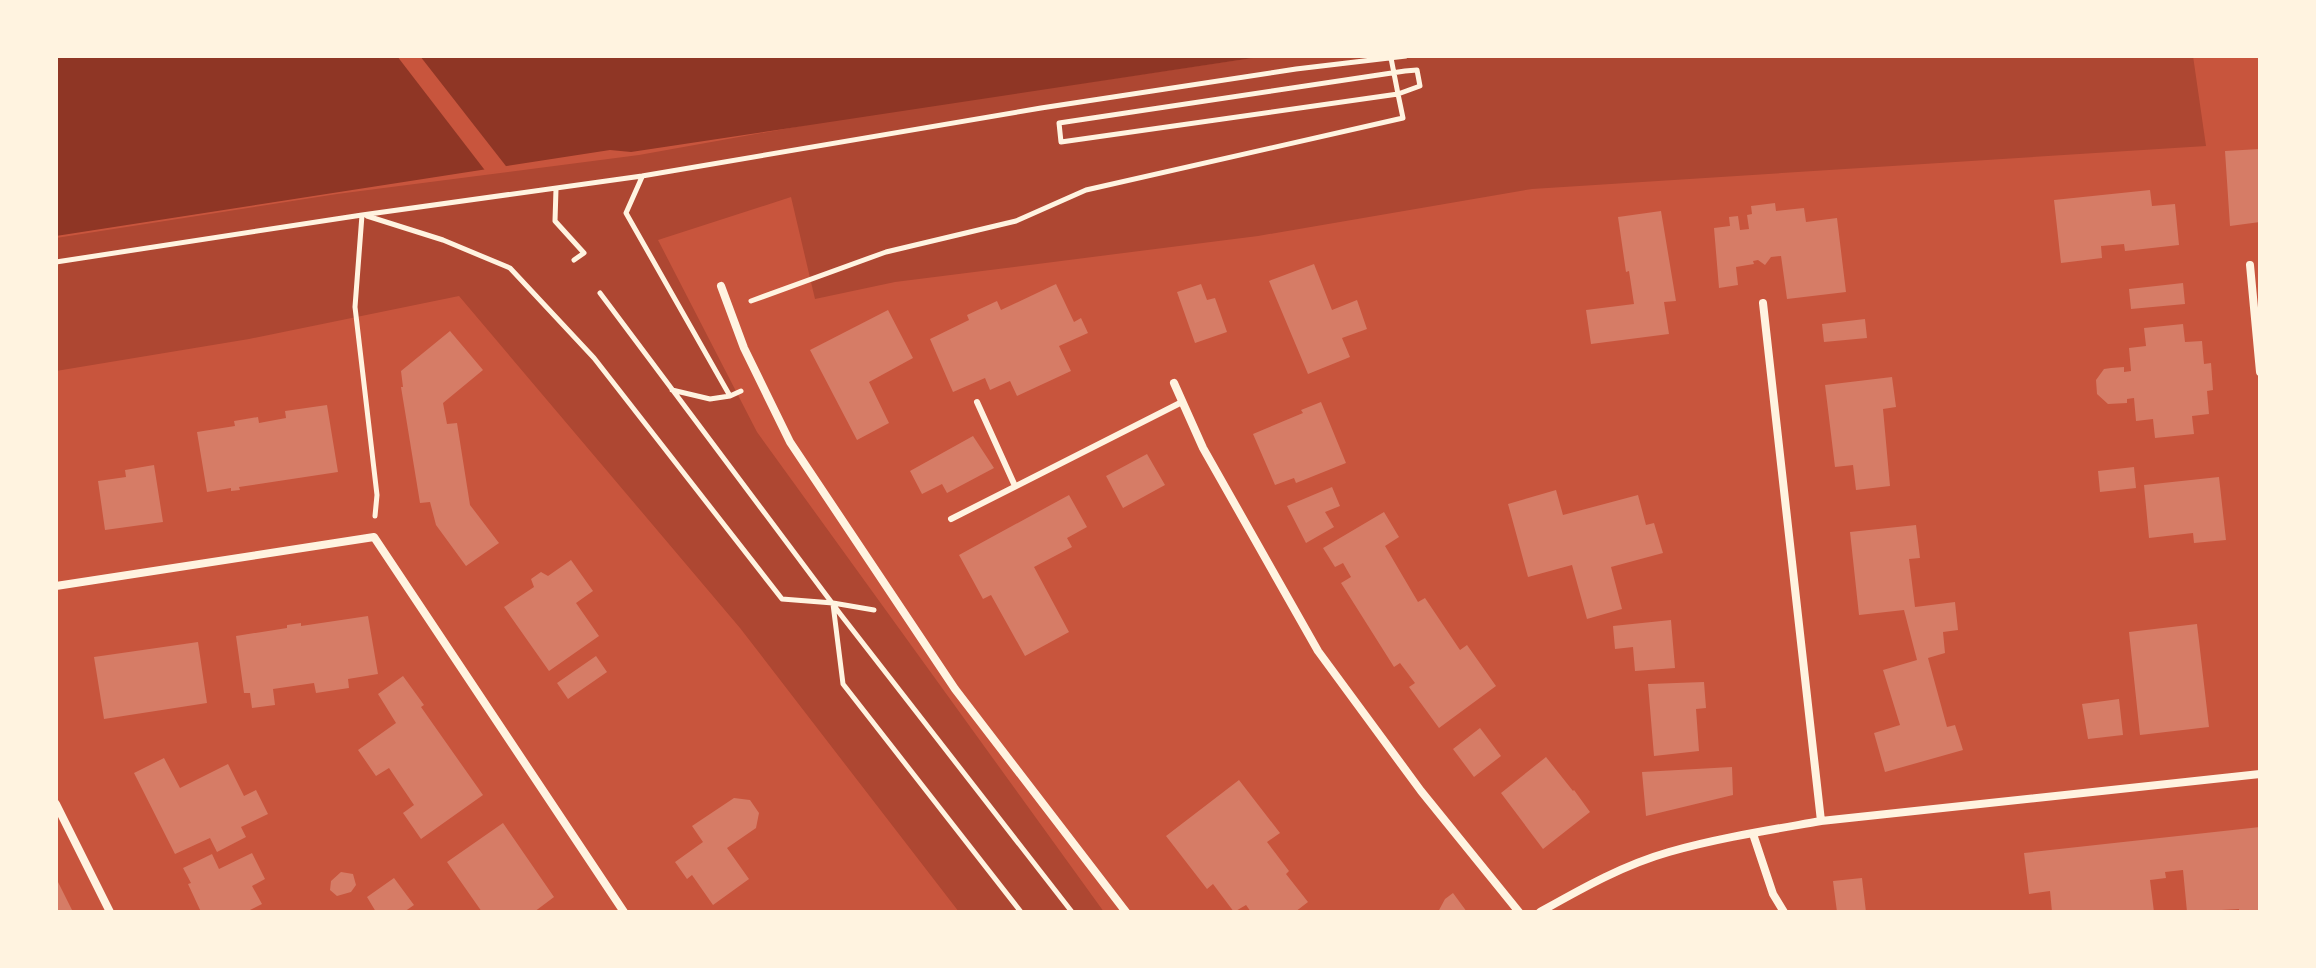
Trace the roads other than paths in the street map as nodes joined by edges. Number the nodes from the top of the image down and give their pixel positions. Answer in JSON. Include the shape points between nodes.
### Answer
{"nodes":[{"id":1,"x":2250,"y":265,"type":"dead end"},
{"id":2,"x":721,"y":286,"type":"dead end"},
{"id":3,"x":1763,"y":303,"type":"dead end"},
{"id":4,"x":2260,"y":372,"type":"edge"},
{"id":5,"x":1174,"y":383,"type":"dead end"},
{"id":6,"x":977,"y":402,"type":"dead end"},
{"id":7,"x":1182,"y":402,"type":"junction"},
{"id":8,"x":1015,"y":486,"type":"junction"},
{"id":9,"x":951,"y":519,"type":"dead end"},
{"id":10,"x":56,"y":586,"type":"edge"},
{"id":11,"x":2260,"y":774,"type":"edge"},
{"id":12,"x":56,"y":804,"type":"edge"},
{"id":13,"x":1821,"y":821,"type":"junction"},
{"id":14,"x":1753,"y":834,"type":"junction"},
{"id":15,"x":110,"y":912,"type":"edge"},
{"id":16,"x":624,"y":912,"type":"edge"},
{"id":17,"x":1126,"y":912,"type":"edge"},
{"id":18,"x":1519,"y":912,"type":"edge"},
{"id":19,"x":1540,"y":912,"type":"edge"},
{"id":20,"x":1784,"y":912,"type":"edge"}],
"edges":[{"from":1,"to":4,"type":"street"},
{"from":2,"to":17,"type":"street","via":[[790,442],[955,689]]},
{"from":3,"to":13,"type":"street"},
{"from":5,"to":7,"type":"street"},
{"from":6,"to":8,"type":"lane"},
{"from":7,"to":8,"type":"lane"},
{"from":7,"to":18,"type":"street","via":[[1318,651]]},
{"from":8,"to":9,"type":"lane"},
{"from":10,"to":16,"type":"street","via":[[374,537]]},
{"from":11,"to":13,"type":"street"},
{"from":12,"to":15,"type":"street"},
{"from":13,"to":14,"type":"street"},
{"from":14,"to":19,"type":"street","via":[[1667,853],[1598,880]]},
{"from":14,"to":20,"type":"street"}]}
